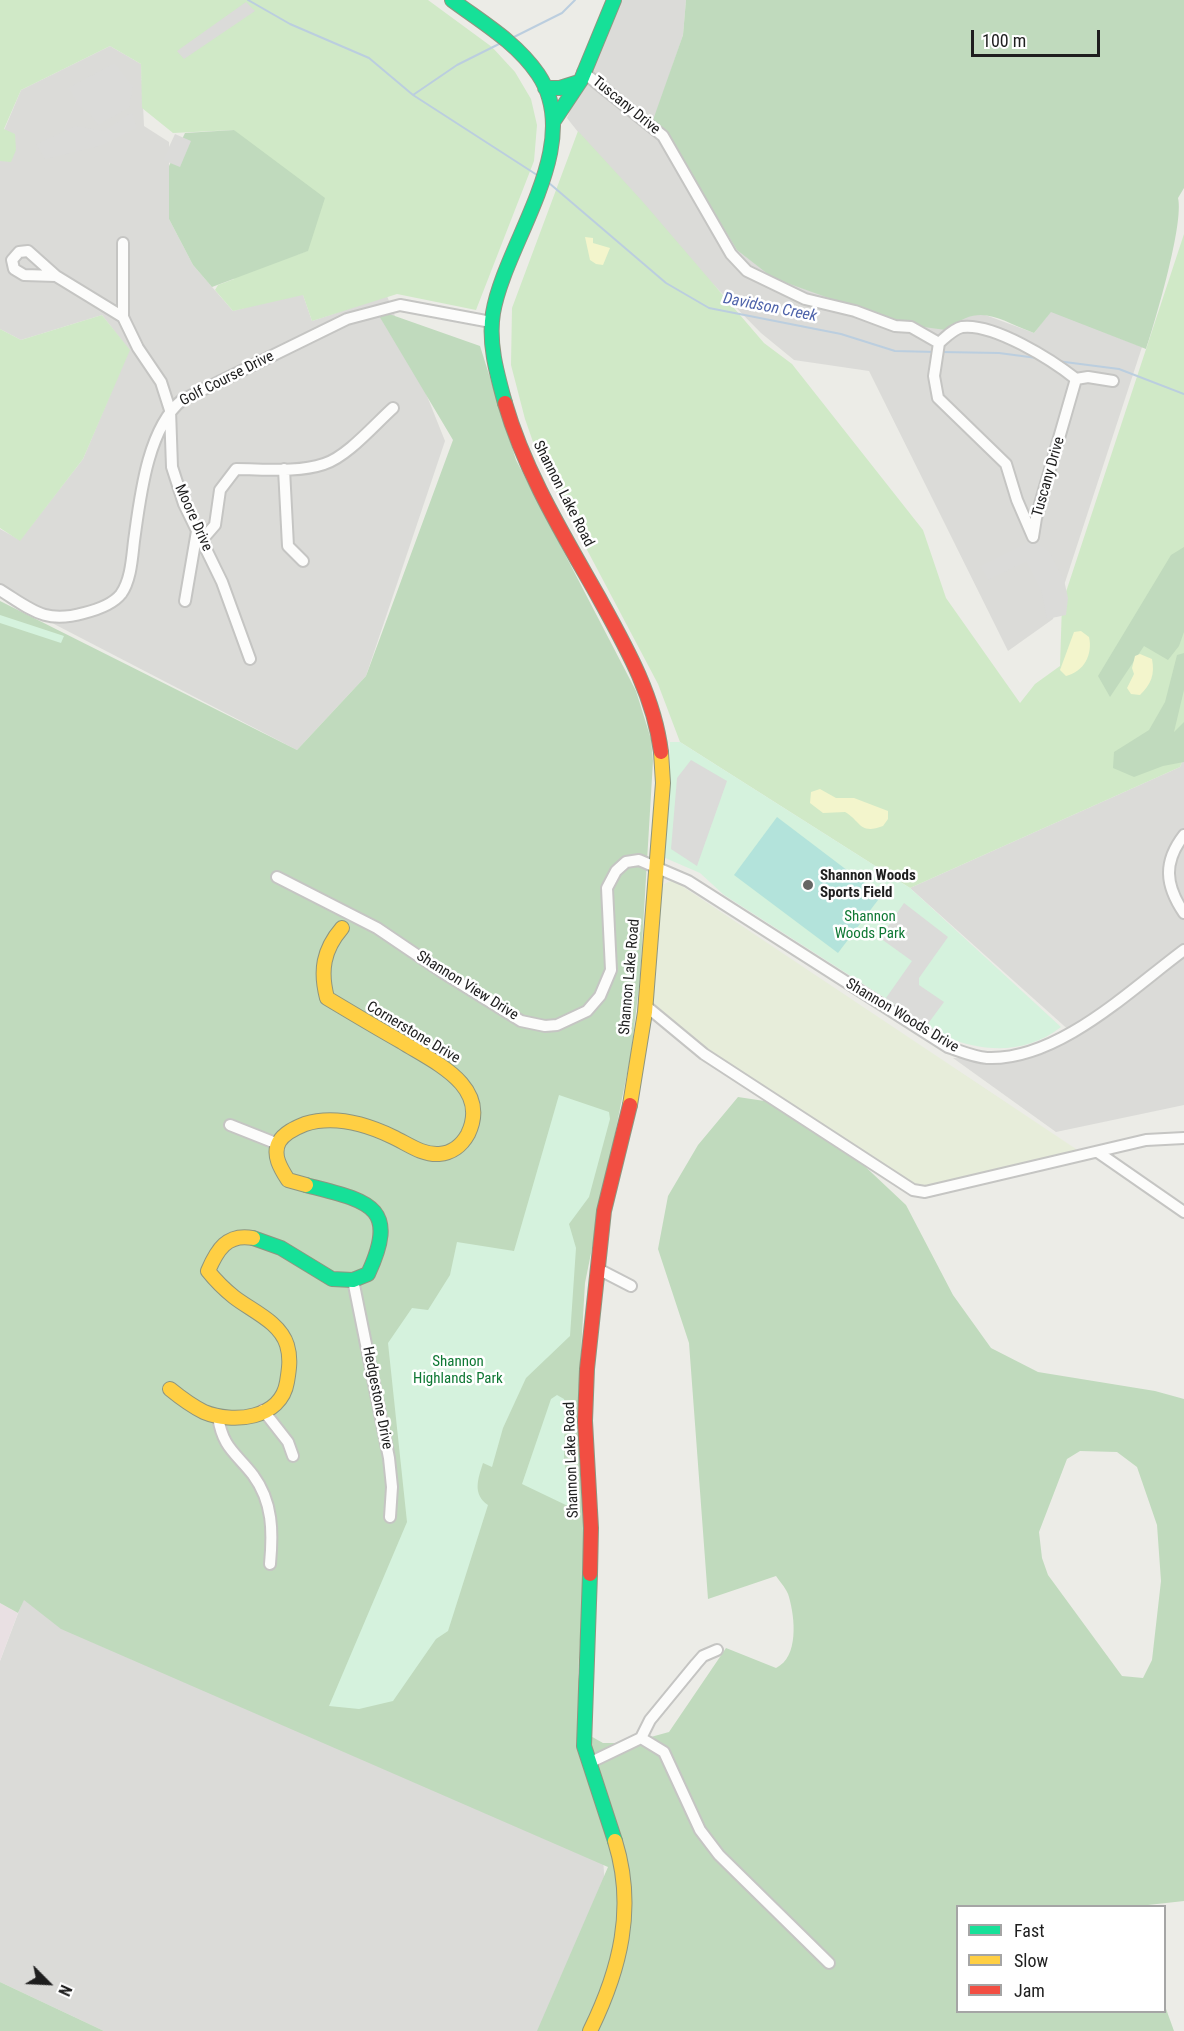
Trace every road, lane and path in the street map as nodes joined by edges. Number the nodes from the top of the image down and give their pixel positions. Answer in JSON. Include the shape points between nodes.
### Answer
{"nodes":[{"id":1,"x":452,"y":0,"type":"edge"},
{"id":2,"x":614,"y":0,"type":"edge"},
{"id":3,"x":581,"y":77,"type":"junction"},
{"id":4,"x":545,"y":88,"type":"junction"},
{"id":5,"x":553,"y":122,"type":"junction"},
{"id":6,"x":123,"y":243,"type":"dead end"},
{"id":7,"x":56,"y":276,"type":"dead end"},
{"id":8,"x":123,"y":317,"type":"junction"},
{"id":9,"x":491,"y":322,"type":"junction"},
{"id":10,"x":939,"y":343,"type":"junction"},
{"id":11,"x":1076,"y":379,"type":"junction"},
{"id":12,"x":1113,"y":381,"type":"dead end"},
{"id":13,"x":393,"y":408,"type":"dead end"},
{"id":14,"x":170,"y":410,"type":"junction"},
{"id":15,"x":284,"y":469,"type":"junction"},
{"id":16,"x":200,"y":535,"type":"junction"},
{"id":17,"x":303,"y":561,"type":"dead end"},
{"id":18,"x":0,"y":590,"type":"edge"},
{"id":19,"x":185,"y":601,"type":"dead end"},
{"id":20,"x":250,"y":659,"type":"dead end"},
{"id":21,"x":1184,"y":835,"type":"edge"},
{"id":22,"x":655,"y":867,"type":"junction"},
{"id":23,"x":278,"y":877,"type":"dead end"},
{"id":24,"x":1184,"y":913,"type":"edge"},
{"id":25,"x":347,"y":914,"type":"junction"},
{"id":26,"x":342,"y":928,"type":"joint"},
{"id":27,"x":1184,"y":950,"type":"edge"},
{"id":28,"x":646,"y":1006,"type":"junction"},
{"id":29,"x":230,"y":1125,"type":"dead end"},
{"id":30,"x":1184,"y":1138,"type":"edge"},
{"id":31,"x":278,"y":1144,"type":"junction"},
{"id":32,"x":1099,"y":1153,"type":"junction"},
{"id":33,"x":1184,"y":1212,"type":"edge"},
{"id":34,"x":598,"y":1269,"type":"junction"},
{"id":35,"x":353,"y":1280,"type":"junction"},
{"id":36,"x":631,"y":1286,"type":"dead end"},
{"id":37,"x":170,"y":1389,"type":"dead end"},
{"id":38,"x":263,"y":1410,"type":"junction"},
{"id":39,"x":218,"y":1418,"type":"junction"},
{"id":40,"x":293,"y":1456,"type":"dead end"},
{"id":41,"x":390,"y":1517,"type":"dead end"},
{"id":42,"x":270,"y":1563,"type":"dead end"},
{"id":43,"x":717,"y":1650,"type":"dead end"},
{"id":44,"x":641,"y":1738,"type":"junction"},
{"id":45,"x":589,"y":1762,"type":"junction"},
{"id":46,"x":829,"y":1963,"type":"dead end"},
{"id":47,"x":590,"y":2031,"type":"edge"}],
"edges":[{"from":1,"to":4,"type":"main road","name":"Shannon Lake Road","via":[[520,51]]},
{"from":2,"to":3,"type":"main road"},
{"from":3,"to":4,"type":"main road","via":[[556,89]]},
{"from":3,"to":5,"type":"main road","via":[[567,108]]},
{"from":3,"to":10,"type":"street","name":"Tuscany Drive","via":[[663,136],[731,254],[747,271],[805,298],[895,326],[911,327]]},
{"from":4,"to":5,"type":"main road","name":"Shannon Lake Road","via":[[554,109]]},
{"from":5,"to":9,"type":"main road","name":"Shannon Lake Road","via":[[546,170],[498,292]]},
{"from":6,"to":8,"type":"street"},
{"from":7,"to":8,"type":"street"},
{"from":8,"to":14,"type":"street","name":"Moore Drive","via":[[161,382]]},
{"from":9,"to":14,"type":"street","name":"Golf Course Drive","via":[[400,305],[347,319],[182,400]]},
{"from":9,"to":22,"type":"main road","name":"Shannon Lake Road","via":[[502,392],[530,470],[637,673],[654,717],[663,783]]},
{"from":10,"to":11,"type":"street","via":[[963,327],[986,331],[1032,349]]},
{"from":10,"to":11,"type":"street","name":"Tuscany Drive","via":[[934,376],[938,398],[1006,464],[1033,537]]},
{"from":11,"to":12,"type":"street","via":[[1088,376]]},
{"from":13,"to":15,"type":"street","via":[[342,454],[325,464]]},
{"from":14,"to":16,"type":"street","name":"Moore Drive","via":[[172,467]]},
{"from":14,"to":18,"type":"street","name":"Golf Course Drive","via":[[159,430],[142,488],[130,570],[120,595],[99,609],[67,618],[39,615]]},
{"from":15,"to":16,"type":"street","via":[[236,469],[220,490],[215,525]]},
{"from":15,"to":17,"type":"street","via":[[288,546]]},
{"from":16,"to":19,"type":"street"},
{"from":16,"to":20,"type":"street","name":"Moore Drive"},
{"from":21,"to":24,"type":"street","via":[[1170,858],[1167,872],[1169,886]]},
{"from":22,"to":25,"type":"street","name":"Shannon View Drive","via":[[639,860],[626,862],[616,871],[607,888],[611,970],[600,996],[587,1011],[545,1026],[521,1021],[377,928]]},
{"from":22,"to":27,"type":"street","name":"Shannon Woods Drive","via":[[688,881],[948,1047],[985,1058],[1027,1054],[1072,1033]]},
{"from":22,"to":28,"type":"main road","name":"Shannon Lake Road"},
{"from":23,"to":25,"type":"street","name":"Shannon View Drive"},
{"from":25,"to":26,"type":"street","name":"Cornerstone Drive"},
{"from":26,"to":31,"type":"main road","name":"Cornerstone Drive","via":[[321,961],[327,998],[453,1073],[469,1090],[474,1107],[471,1126],[464,1142],[443,1154],[428,1154],[344,1120],[294,1128]]},
{"from":28,"to":32,"type":"street","via":[[704,1054],[913,1190],[925,1192]]},
{"from":28,"to":34,"type":"main road","name":"Shannon Lake Road","via":[[635,1083],[604,1211]]},
{"from":29,"to":31,"type":"street"},
{"from":30,"to":32,"type":"street","via":[[1146,1140]]},
{"from":31,"to":35,"type":"main road","via":[[279,1167],[288,1180],[354,1197],[378,1219],[382,1246],[368,1274]]},
{"from":32,"to":33,"type":"street"},
{"from":34,"to":36,"type":"street"},
{"from":34,"to":45,"type":"main road","name":"Shannon Lake Road","via":[[585,1421],[591,1528],[584,1746]]},
{"from":35,"to":38,"type":"main road","via":[[332,1279],[261,1238],[231,1238],[212,1255],[208,1271],[215,1283],[283,1332],[290,1352],[284,1397]]},
{"from":35,"to":41,"type":"street","name":"Hedgestone Drive","via":[[389,1458]]},
{"from":37,"to":39,"type":"main road","via":[[196,1410]]},
{"from":38,"to":39,"type":"main road","via":[[257,1416]]},
{"from":38,"to":40,"type":"street","via":[[288,1442]]},
{"from":39,"to":42,"type":"street","via":[[227,1447],[253,1475],[264,1496],[272,1520]]},
{"from":43,"to":44,"type":"street","via":[[696,1664],[650,1720]]},
{"from":44,"to":45,"type":"street"},
{"from":44,"to":46,"type":"street","via":[[664,1752],[700,1830],[719,1855]]},
{"from":45,"to":47,"type":"main road","name":"Shannon Lake Road","via":[[621,1861],[626,1916],[610,1991]]}]}
